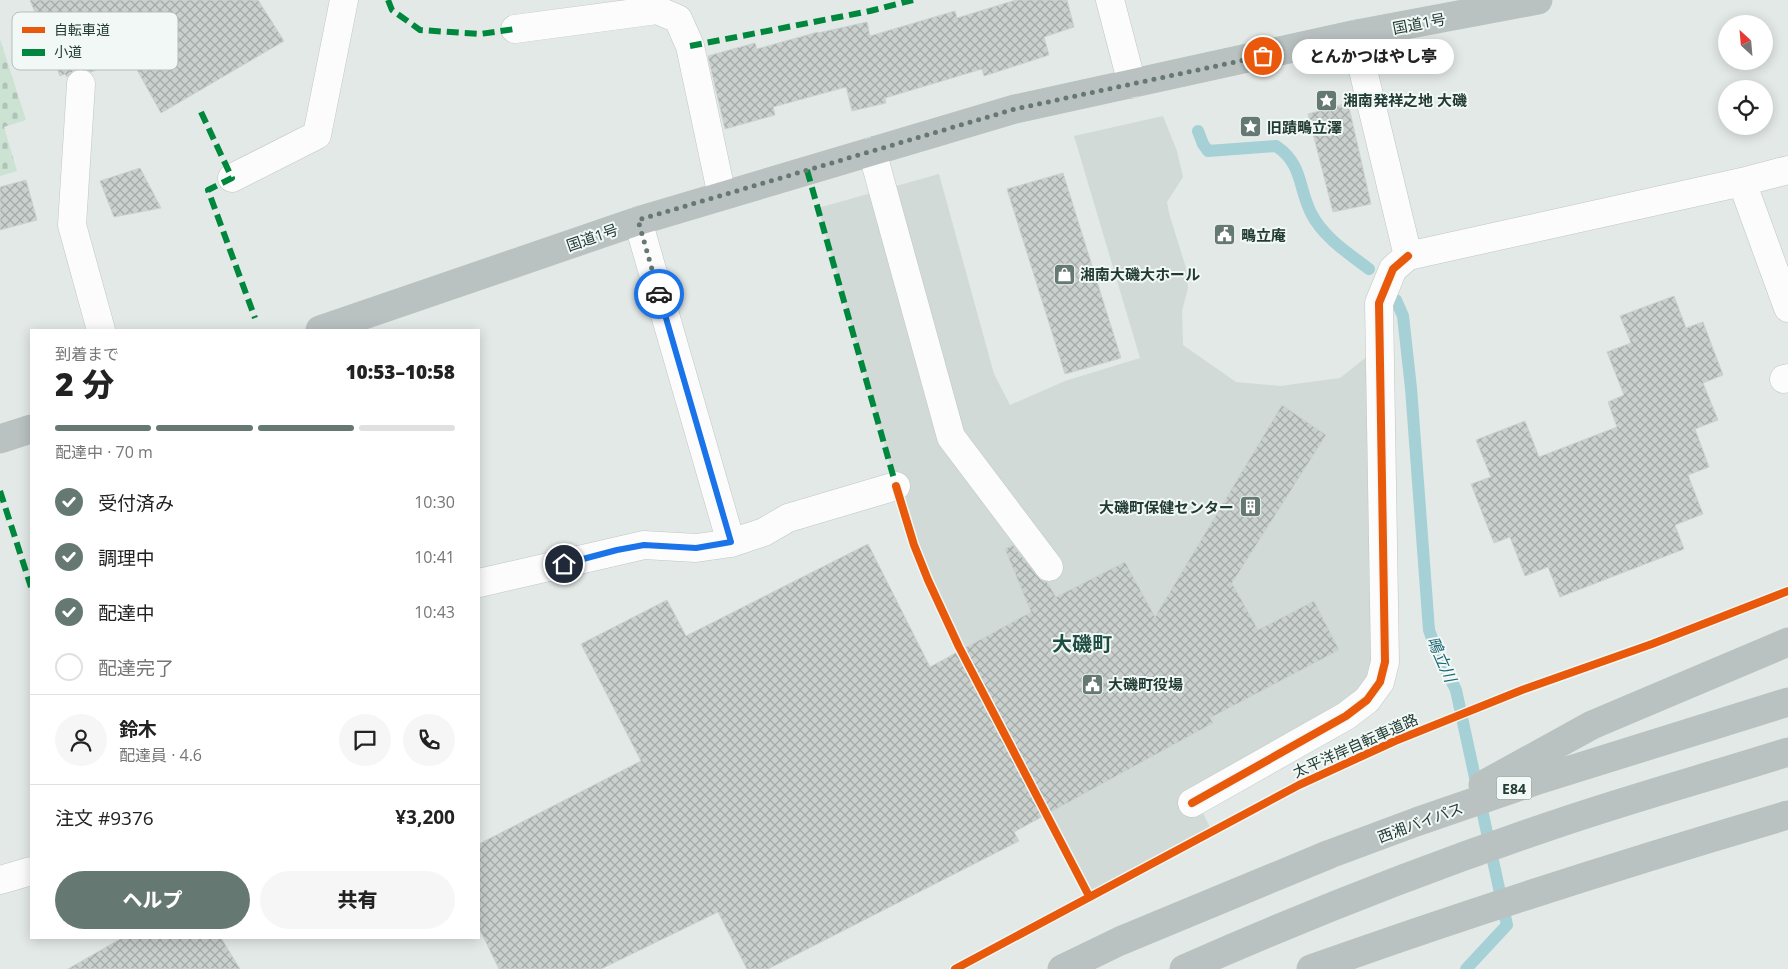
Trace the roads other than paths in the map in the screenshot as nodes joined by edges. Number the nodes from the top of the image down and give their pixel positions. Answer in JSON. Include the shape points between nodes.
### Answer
{"nodes":[{"id":1,"x":344,"y":0,"type":"edge"},
{"id":2,"x":1110,"y":0,"type":"edge"},
{"id":3,"x":1538,"y":0,"type":"edge"},
{"id":4,"x":515,"y":29,"type":"dead end"},
{"id":5,"x":1357,"y":34,"type":"junction"},
{"id":6,"x":81,"y":84,"type":"dead end"},
{"id":7,"x":1132,"y":84,"type":"junction"},
{"id":8,"x":872,"y":151,"type":"junction"},
{"id":9,"x":1788,"y":170,"type":"edge"},
{"id":10,"x":232,"y":178,"type":"dead end"},
{"id":11,"x":1742,"y":182,"type":"junction"},
{"id":12,"x":722,"y":196,"type":"junction"},
{"id":13,"x":638,"y":220,"type":"junction"},
{"id":14,"x":1408,"y":256,"type":"junction"},
{"id":15,"x":1788,"y":308,"type":"edge"},
{"id":16,"x":101,"y":329,"type":"edge"},
{"id":17,"x":323,"y":329,"type":"edge"},
{"id":18,"x":30,"y":429,"type":"edge"},
{"id":19,"x":0,"y":439,"type":"edge"},
{"id":20,"x":896,"y":486,"type":"dead end"},
{"id":21,"x":731,"y":542,"type":"junction"},
{"id":22,"x":1049,"y":567,"type":"dead end"},
{"id":23,"x":480,"y":583,"type":"edge"},
{"id":24,"x":1788,"y":642,"type":"edge"},
{"id":25,"x":1788,"y":702,"type":"edge"},
{"id":26,"x":1788,"y":752,"type":"edge"},
{"id":27,"x":1192,"y":803,"type":"dead end"},
{"id":28,"x":1788,"y":815,"type":"edge"},
{"id":29,"x":1416,"y":822,"type":"junction"},
{"id":30,"x":30,"y":871,"type":"edge"},
{"id":31,"x":0,"y":880,"type":"edge"},
{"id":32,"x":1062,"y":969,"type":"edge"},
{"id":33,"x":1184,"y":969,"type":"edge"},
{"id":34,"x":1311,"y":969,"type":"edge"}],
"edges":[{"from":1,"to":10,"type":"street","via":[[317,135]]},
{"from":2,"to":7,"type":"street"},
{"from":3,"to":5,"type":"highway","name":"国道1号"},
{"from":4,"to":12,"type":"street","via":[[657,10],[678,19],[690,46]]},
{"from":5,"to":7,"type":"highway","name":"国道1号"},
{"from":5,"to":14,"type":"street"},
{"from":6,"to":16,"type":"street","via":[[72,225]]},
{"from":7,"to":8,"type":"highway","name":"国道1号","via":[[1015,109]]},
{"from":8,"to":12,"type":"highway","name":"国道1号"},
{"from":8,"to":22,"type":"street","via":[[951,437]]},
{"from":9,"to":11,"type":"street"},
{"from":11,"to":14,"type":"street"},
{"from":11,"to":15,"type":"street"},
{"from":12,"to":13,"type":"highway","name":"国道1号"},
{"from":13,"to":17,"type":"highway","name":"国道1号"},
{"from":13,"to":21,"type":"street"},
{"from":14,"to":27,"type":"street","via":[[1393,269],[1378,303],[1385,662],[1380,682],[1367,700],[1346,716]]},
{"from":18,"to":19,"type":"highway"},
{"from":20,"to":21,"type":"street","via":[[788,518],[764,532]]},
{"from":21,"to":23,"type":"street","via":[[696,548],[644,545]]},
{"from":24,"to":29,"type":"highway","via":[[1592,725]]},
{"from":25,"to":29,"type":"highway","name":"西湘バイパス","number":"E84"},
{"from":26,"to":33,"type":"highway","via":[[1551,825],[1264,933]]},
{"from":28,"to":34,"type":"highway","via":[[1507,902]]},
{"from":29,"to":32,"type":"highway","name":"西湘バイパス","number":"E84","via":[[1120,940]]},
{"from":30,"to":31,"type":"street"}]}
